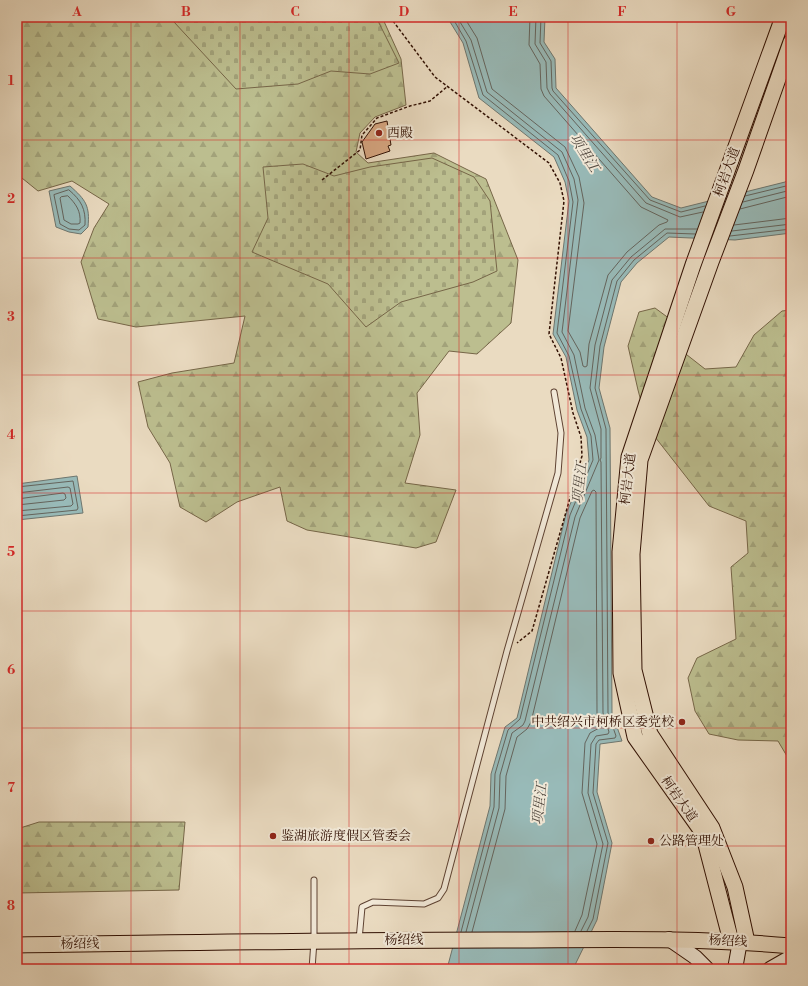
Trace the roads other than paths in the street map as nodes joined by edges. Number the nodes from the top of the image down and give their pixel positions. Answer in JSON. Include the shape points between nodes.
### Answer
{"nodes":[{"id":1,"x":783,"y":17,"type":"edge"},
{"id":2,"x":791,"y":42,"type":"edge"},
{"id":3,"x":554,"y":392,"type":"dead end"},
{"id":4,"x":314,"y":880,"type":"dead end"},
{"id":5,"x":670,"y":940,"type":"junction"},
{"id":6,"x":314,"y":941,"type":"junction"},
{"id":7,"x":359,"y":941,"type":"junction"},
{"id":8,"x":739,"y":941,"type":"junction"},
{"id":9,"x":17,"y":945,"type":"edge"},
{"id":10,"x":791,"y":946,"type":"edge"},
{"id":11,"x":791,"y":957,"type":"edge"},
{"id":12,"x":312,"y":969,"type":"edge"},
{"id":13,"x":707,"y":969,"type":"edge"},
{"id":14,"x":735,"y":969,"type":"edge"},
{"id":15,"x":770,"y":969,"type":"edge"}],
"edges":[{"from":1,"to":8,"type":"main road","name":"柯岩大道","via":[[693,265],[628,456],[620,552],[621,673],[635,737],[703,833]]},
{"from":2,"to":8,"type":"main road","name":"柯岩大道","via":[[640,460],[632,554],[634,670],[650,734],[712,828],[735,886]]},
{"from":3,"to":7,"type":"lane","via":[[561,433],[558,473],[507,651],[444,889],[438,898],[424,904],[373,902],[362,907]]},
{"from":4,"to":6,"type":"lane"},
{"from":5,"to":7,"type":"main road","name":"杨绍线"},
{"from":5,"to":8,"type":"main road","name":"杨绍线"},
{"from":5,"to":13,"type":"street","via":[[695,957]]},
{"from":6,"to":7,"type":"main road","name":"杨绍线"},
{"from":6,"to":9,"type":"main road","name":"杨绍线"},
{"from":6,"to":12,"type":"lane"},
{"from":8,"to":10,"type":"main road","name":"杨绍线"},
{"from":8,"to":14,"type":"street","name":"柯岩大道"},
{"from":11,"to":15,"type":"street"}]}
